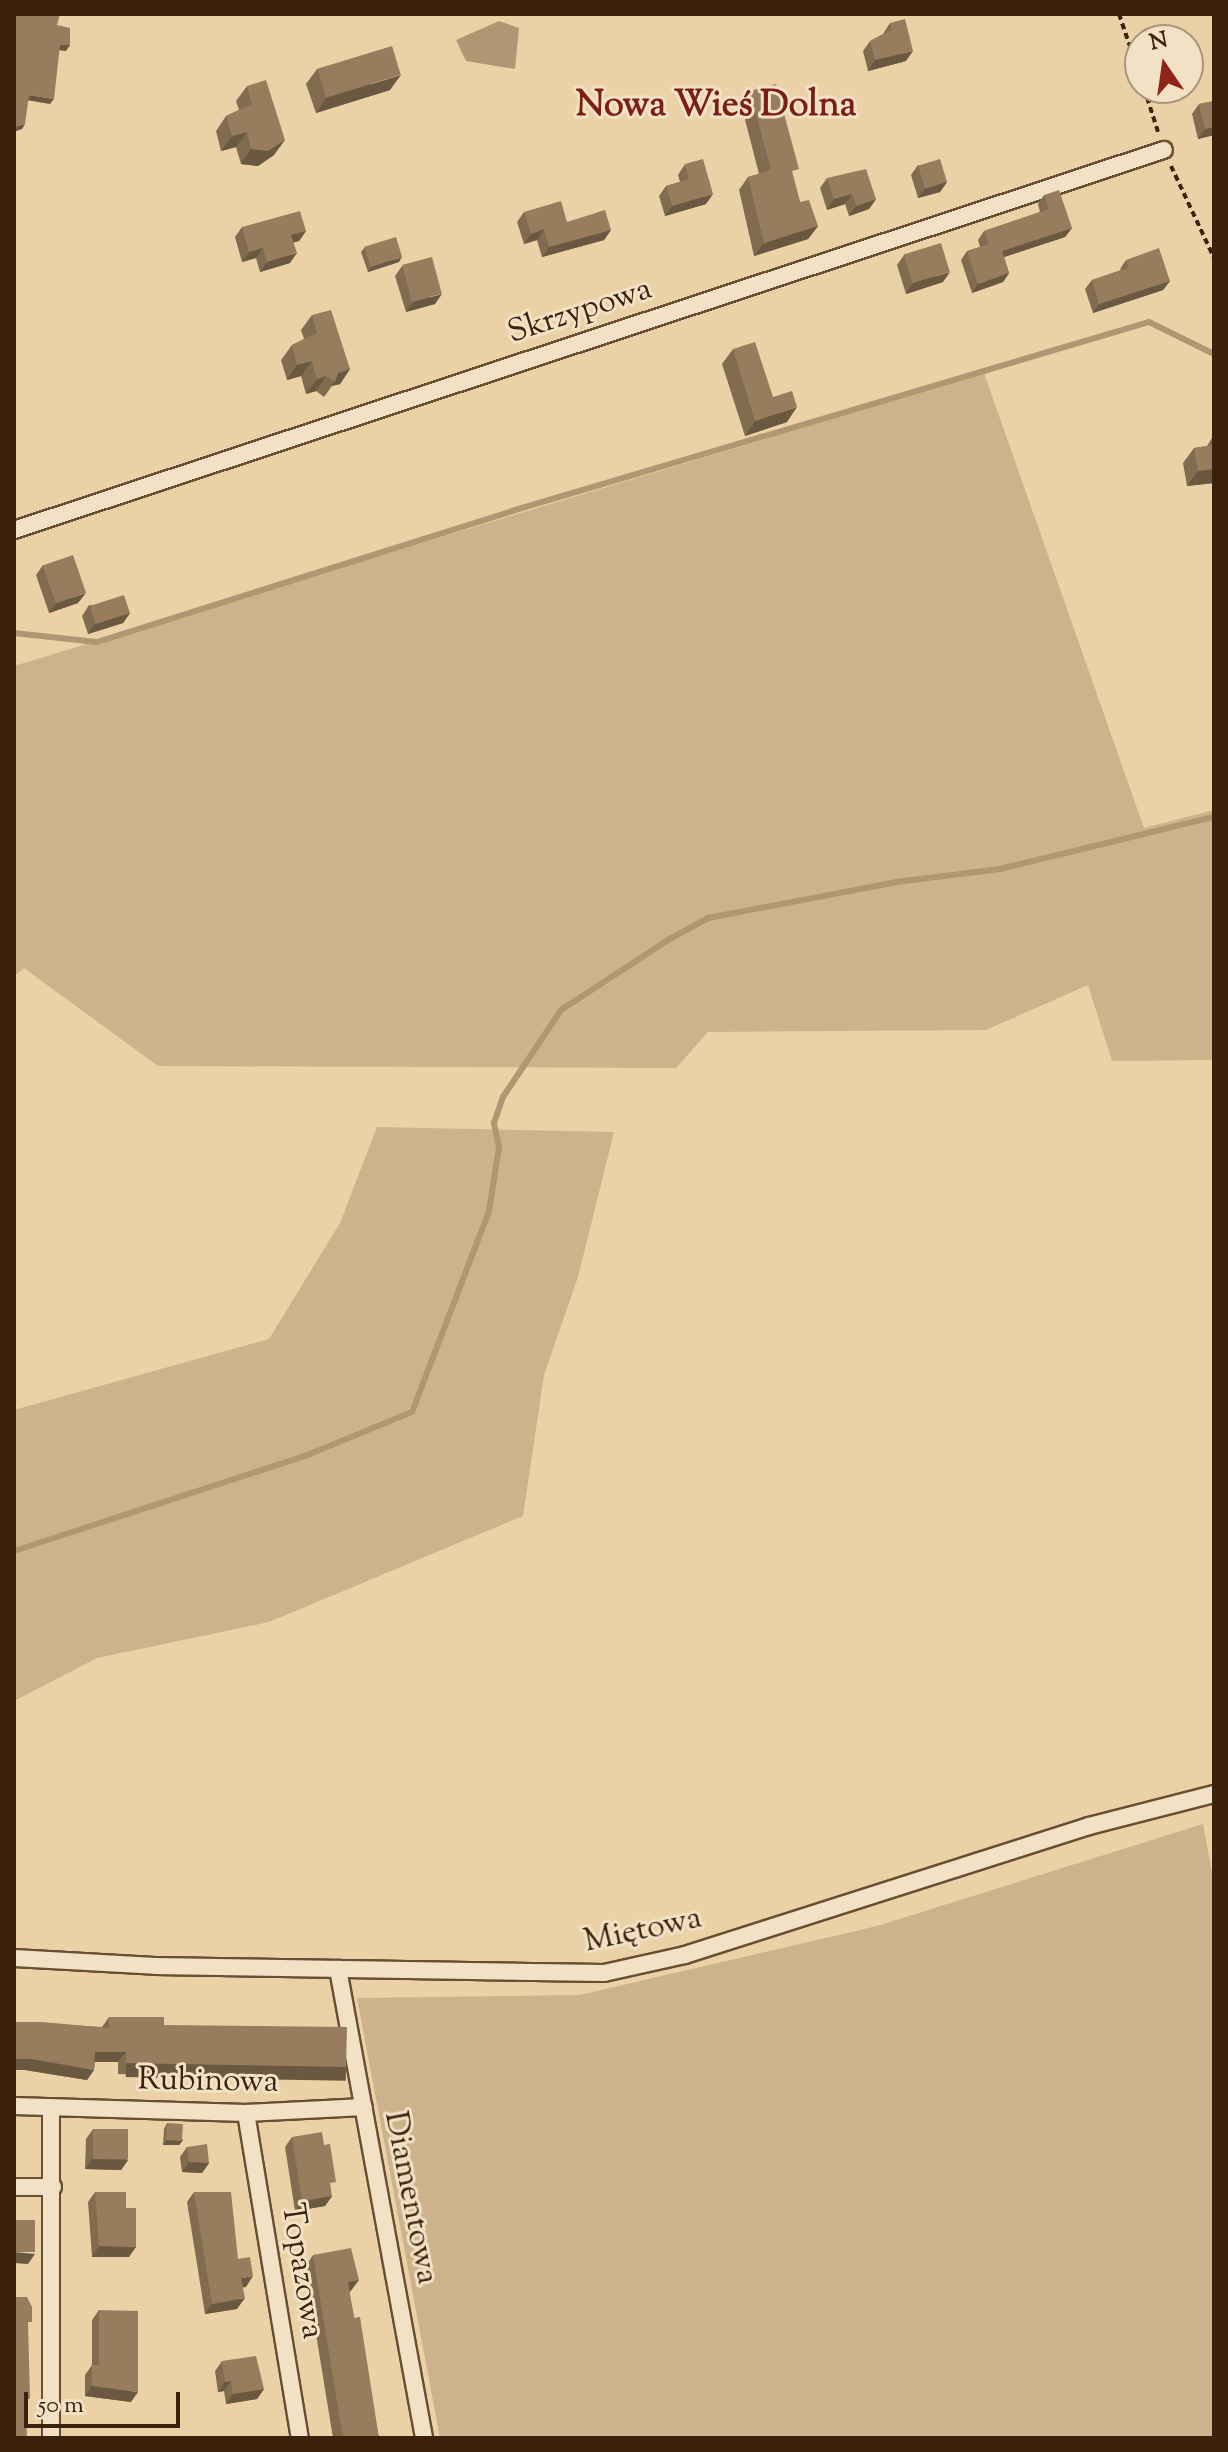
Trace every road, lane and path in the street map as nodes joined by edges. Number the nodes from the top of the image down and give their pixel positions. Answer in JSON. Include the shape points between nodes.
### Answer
{"nodes":[{"id":1,"x":1149,"y":104,"type":"edge"},
{"id":2,"x":1164,"y":150,"type":"junction"},
{"id":3,"x":1214,"y":258,"type":"edge"},
{"id":4,"x":14,"y":530,"type":"edge"},
{"id":5,"x":1214,"y":1794,"type":"edge"},
{"id":6,"x":14,"y":1958,"type":"edge"},
{"id":7,"x":338,"y":1969,"type":"junction"},
{"id":8,"x":14,"y":2106,"type":"edge"},
{"id":9,"x":51,"y":2107,"type":"junction"},
{"id":10,"x":364,"y":2107,"type":"junction"},
{"id":11,"x":246,"y":2113,"type":"junction"},
{"id":12,"x":14,"y":2187,"type":"edge"},
{"id":13,"x":53,"y":2187,"type":"junction"},
{"id":14,"x":51,"y":2438,"type":"edge"},
{"id":15,"x":300,"y":2438,"type":"edge"},
{"id":16,"x":424,"y":2438,"type":"edge"}],
"edges":[{"from":1,"to":2,"type":"path"},
{"from":2,"to":3,"type":"path"},
{"from":2,"to":4,"type":"street","name":"Skrzypowa"},
{"from":5,"to":7,"type":"street","name":"Miętowa","via":[[1089,1826],[626,1970],[577,1974]]},
{"from":6,"to":7,"type":"street","name":"Miętowa"},
{"from":7,"to":10,"type":"street","name":"Diamentowa"},
{"from":8,"to":9,"type":"street","name":"Rubinowa"},
{"from":9,"to":11,"type":"street","name":"Rubinowa"},
{"from":9,"to":13,"type":"street"},
{"from":10,"to":11,"type":"street","name":"Rubinowa"},
{"from":10,"to":16,"type":"street","name":"Diamentowa"},
{"from":11,"to":15,"type":"street","name":"Topazowa"},
{"from":12,"to":13,"type":"street"},
{"from":13,"to":14,"type":"street"}]}
